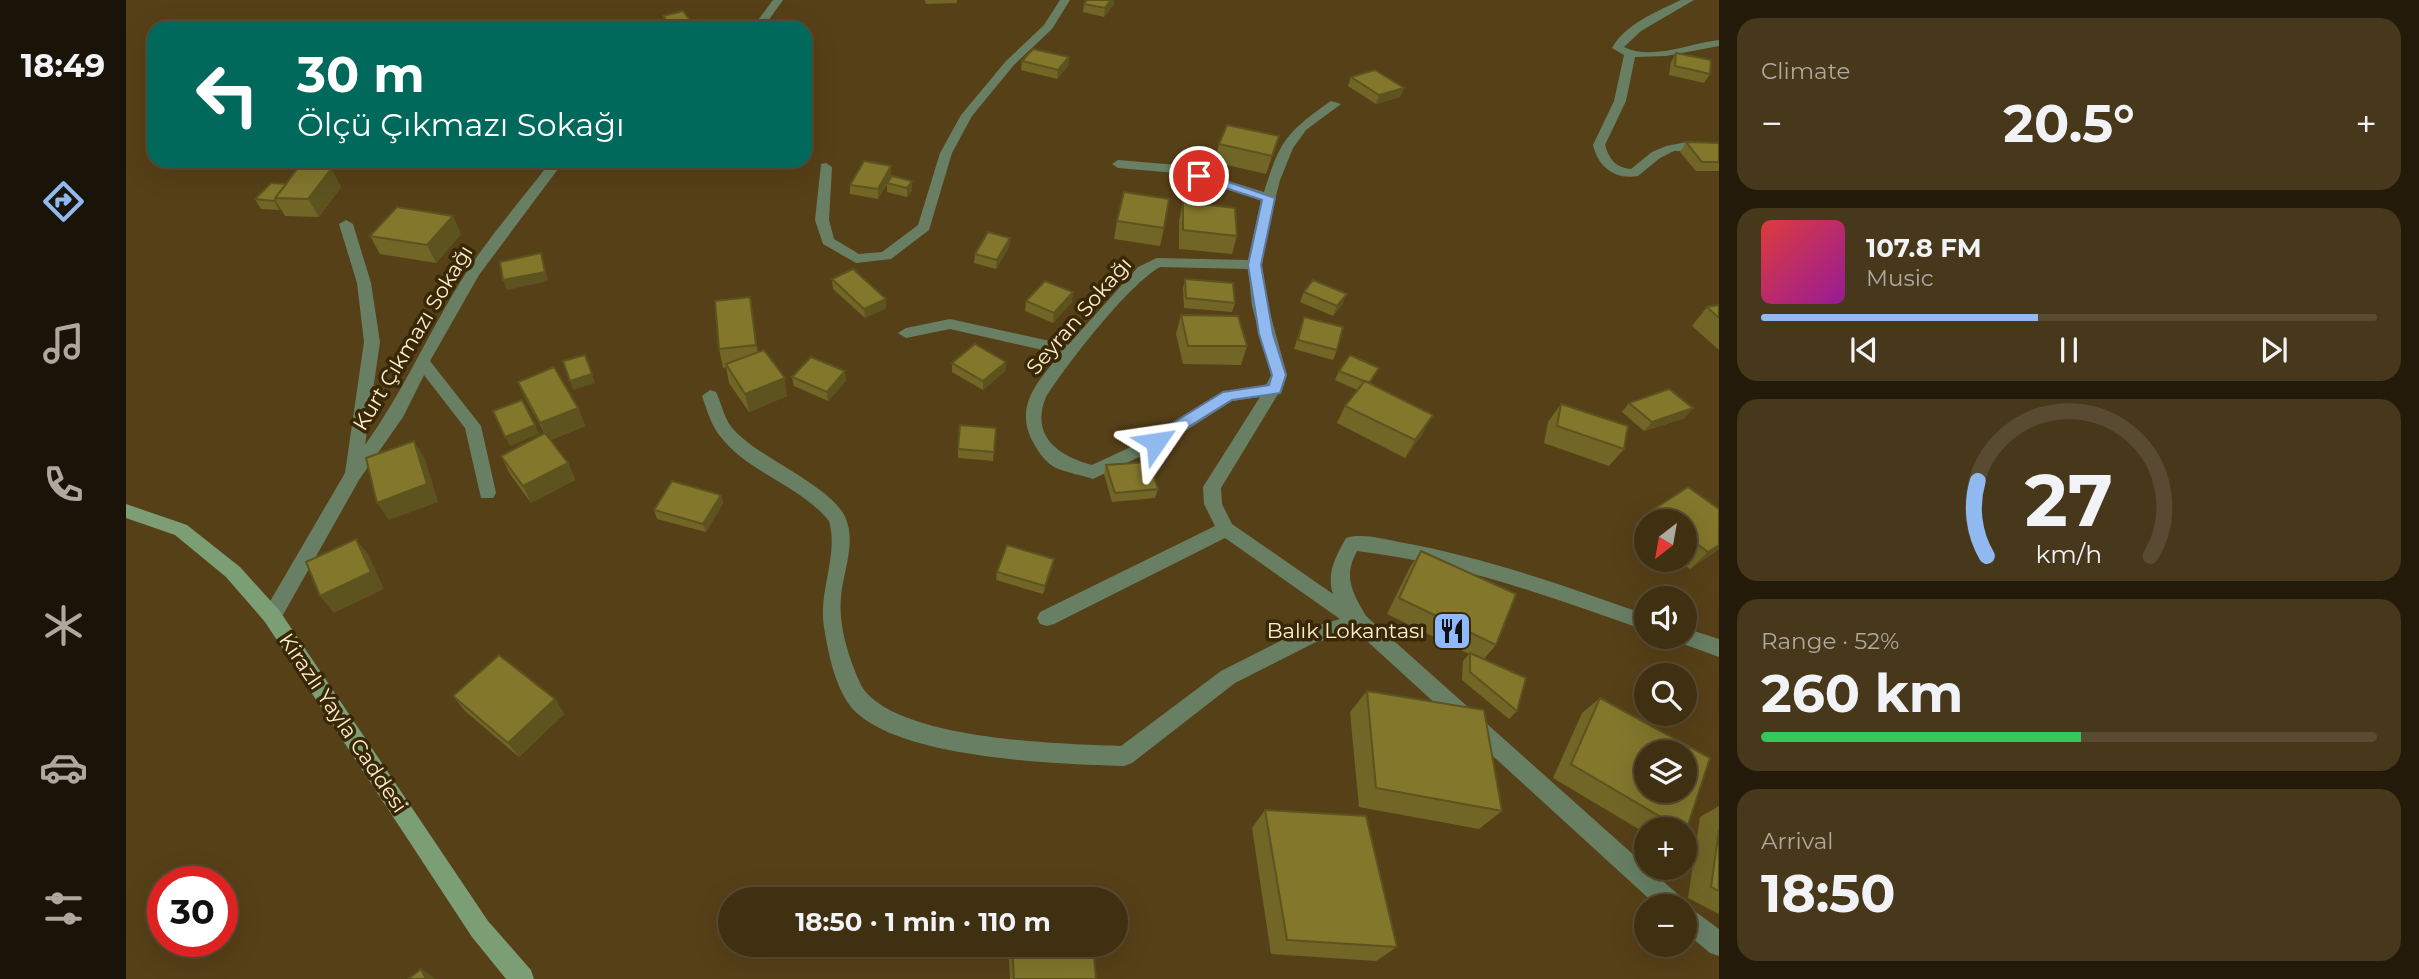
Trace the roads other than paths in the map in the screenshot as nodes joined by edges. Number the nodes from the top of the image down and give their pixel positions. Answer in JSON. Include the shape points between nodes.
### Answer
{"nodes":[{"id":1,"x":778,"y":0,"type":"edge"},
{"id":2,"x":1065,"y":0,"type":"edge"},
{"id":3,"x":1689,"y":0,"type":"edge"},
{"id":4,"x":762,"y":21,"type":"edge"},
{"id":5,"x":1719,"y":43,"type":"edge"},
{"id":6,"x":1630,"y":54,"type":"junction"},
{"id":7,"x":1335,"y":104,"type":"dead end"},
{"id":8,"x":1719,"y":148,"type":"edge"},
{"id":9,"x":1118,"y":164,"type":"dead end"},
{"id":10,"x":825,"y":166,"type":"dead end"},
{"id":11,"x":553,"y":168,"type":"edge"},
{"id":12,"x":1269,"y":198,"type":"junction"},
{"id":13,"x":346,"y":224,"type":"dead end"},
{"id":14,"x":1255,"y":265,"type":"junction"},
{"id":15,"x":906,"y":333,"type":"dead end"},
{"id":16,"x":1072,"y":351,"type":"junction"},
{"id":17,"x":422,"y":362,"type":"junction"},
{"id":18,"x":1275,"y":389,"type":"junction"},
{"id":19,"x":710,"y":396,"type":"dead end"},
{"id":20,"x":353,"y":475,"type":"junction"},
{"id":21,"x":487,"y":493,"type":"dead end"},
{"id":22,"x":126,"y":511,"type":"edge"},
{"id":23,"x":1227,"y":529,"type":"junction"},
{"id":24,"x":272,"y":617,"type":"junction"},
{"id":25,"x":1048,"y":618,"type":"dead end"},
{"id":26,"x":1634,"y":618,"type":"edge"},
{"id":27,"x":1359,"y":622,"type":"junction"},
{"id":28,"x":1697,"y":640,"type":"edge"},
{"id":29,"x":1719,"y":648,"type":"edge"},
{"id":30,"x":1661,"y":894,"type":"edge"},
{"id":31,"x":1697,"y":926,"type":"edge"},
{"id":32,"x":1719,"y":944,"type":"edge"},
{"id":33,"x":522,"y":979,"type":"edge"}],
"edges":[{"from":1,"to":4,"type":"street"},
{"from":2,"to":10,"type":"street","via":[[1048,27],[1010,63],[967,115],[946,153],[924,227],[886,256],[856,259],[828,241],[822,220]]},
{"from":3,"to":6,"type":"street","via":[[1619,42],[1618,48]]},
{"from":5,"to":6,"type":"street"},
{"from":6,"to":8,"type":"street","via":[[1625,86],[1599,145],[1606,164],[1633,173],[1669,149]]},
{"from":7,"to":12,"type":"street","via":[[1294,135],[1280,160]]},
{"from":9,"to":12,"type":"street","via":[[1177,169]]},
{"from":11,"to":17,"type":"street","name":"Kurt Çıkmazı Sokağı","via":[[473,273]]},
{"from":12,"to":14,"type":"street"},
{"from":13,"to":20,"type":"street","via":[[364,283],[372,342]]},
{"from":14,"to":16,"type":"street","name":"Seyran Sokağı","via":[[1157,262],[1143,270]]},
{"from":14,"to":18,"type":"street","via":[[1266,334],[1279,375]]},
{"from":15,"to":16,"type":"street","via":[[950,324]]},
{"from":16,"to":18,"type":"street","name":"Seyran Sokağı","via":[[1037,396],[1032,412],[1038,438],[1060,462],[1093,472],[1156,442],[1228,396]]},
{"from":17,"to":20,"type":"street","name":"Kurt Çıkmazı Sokağı","via":[[397,414]]},
{"from":17,"to":21,"type":"street","via":[[473,426]]},
{"from":18,"to":23,"type":"street","via":[[1212,487],[1213,504]]},
{"from":19,"to":27,"type":"street","via":[[726,433],[837,519],[839,544],[831,608],[842,659],[858,701],[889,723],[995,747],[1124,756],[1228,677],[1309,636]]},
{"from":20,"to":24,"type":"street","name":"Kurt Çıkmazı Sokağı"},
{"from":22,"to":24,"type":"main road","name":"Kirazlı Yayla Caddesi","via":[[181,530],[233,572]]},
{"from":23,"to":25,"type":"street"},
{"from":23,"to":27,"type":"street"},
{"from":24,"to":33,"type":"main road","name":"Kirazlı Yayla Caddesi","via":[[480,929]]},
{"from":26,"to":27,"type":"street","via":[[1518,578],[1352,543],[1338,568],[1339,588]]},
{"from":27,"to":30,"type":"street"},
{"from":28,"to":29,"type":"street"},
{"from":31,"to":32,"type":"street"}]}
